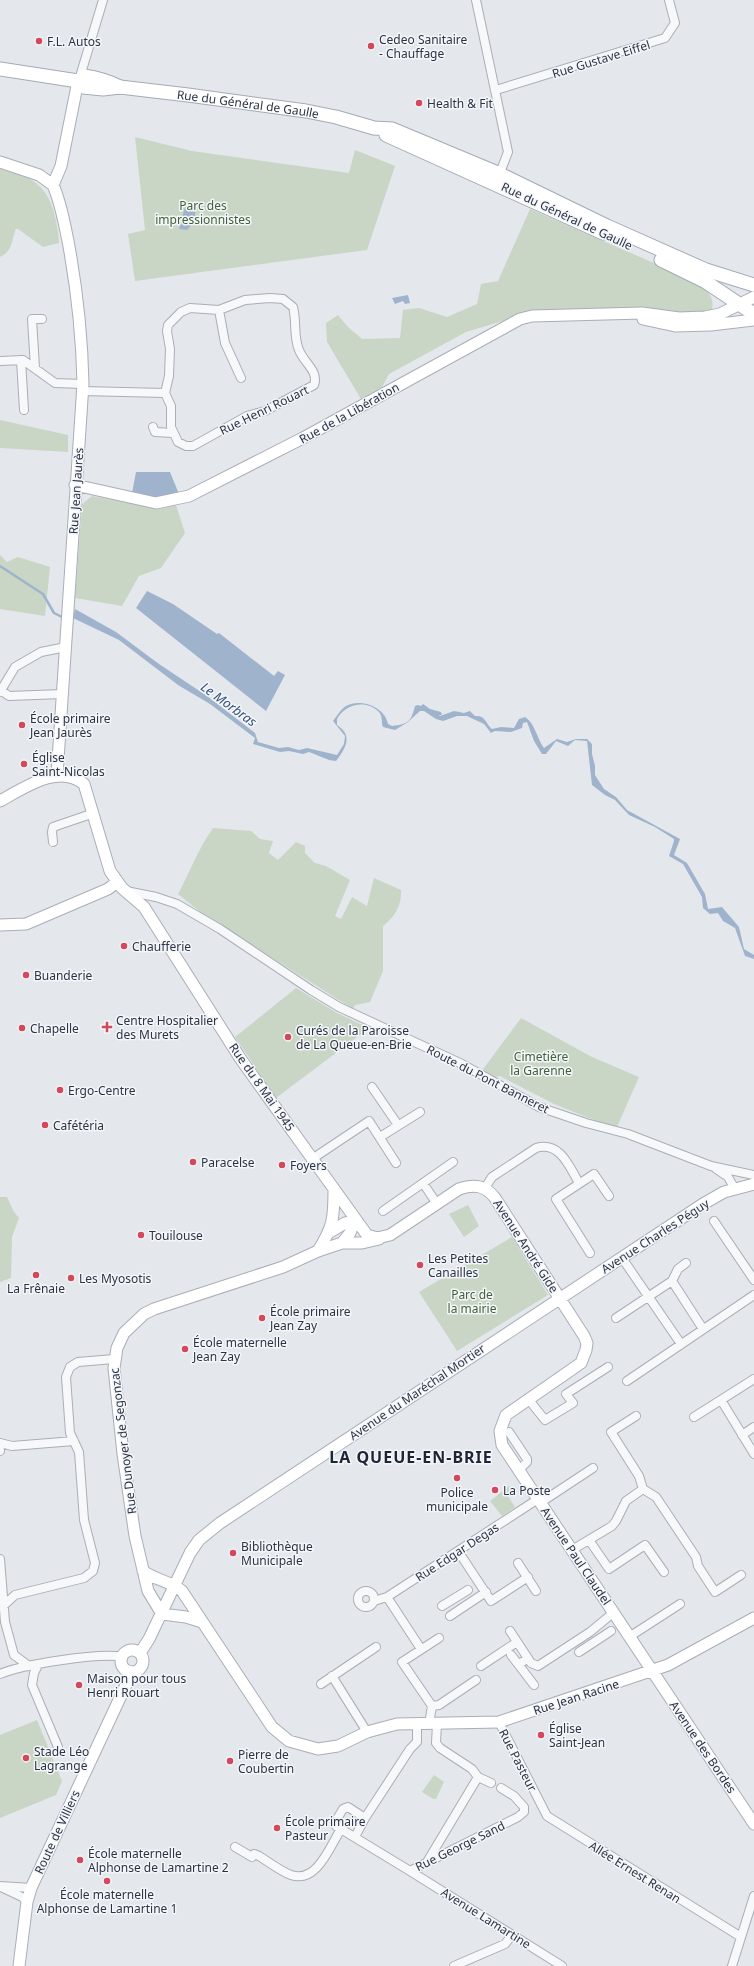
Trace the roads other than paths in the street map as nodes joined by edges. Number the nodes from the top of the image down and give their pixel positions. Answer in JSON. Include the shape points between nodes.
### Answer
{"nodes":[{"id":1,"x":102,"y":0,"type":"edge"},
{"id":2,"x":476,"y":0,"type":"edge"},
{"id":3,"x":669,"y":0,"type":"edge"},
{"id":4,"x":0,"y":69,"type":"edge"},
{"id":5,"x":78,"y":81,"type":"junction"},
{"id":6,"x":496,"y":90,"type":"junction"},
{"id":7,"x":0,"y":162,"type":"edge"},
{"id":8,"x":498,"y":179,"type":"junction"},
{"id":9,"x":53,"y":185,"type":"junction"},
{"id":10,"x":754,"y":285,"type":"edge"},
{"id":11,"x":754,"y":297,"type":"edge"},
{"id":12,"x":739,"y":305,"type":"junction"},
{"id":13,"x":219,"y":310,"type":"junction"},
{"id":14,"x":623,"y":313,"type":"junction"},
{"id":15,"x":754,"y":314,"type":"edge"},
{"id":16,"x":42,"y":319,"type":"dead end"},
{"id":17,"x":754,"y":320,"type":"edge"},
{"id":18,"x":21,"y":360,"type":"junction"},
{"id":19,"x":0,"y":361,"type":"edge"},
{"id":20,"x":35,"y":368,"type":"junction"},
{"id":21,"x":241,"y":378,"type":"dead end"},
{"id":22,"x":83,"y":388,"type":"junction"},
{"id":23,"x":165,"y":394,"type":"junction"},
{"id":24,"x":24,"y":410,"type":"dead end"},
{"id":25,"x":153,"y":427,"type":"dead end"},
{"id":26,"x":173,"y":433,"type":"junction"},
{"id":27,"x":75,"y":485,"type":"junction"},
{"id":28,"x":66,"y":647,"type":"junction"},
{"id":29,"x":1,"y":691,"type":"edge"},
{"id":30,"x":62,"y":694,"type":"junction"},
{"id":31,"x":57,"y":775,"type":"junction"},
{"id":32,"x":0,"y":801,"type":"edge"},
{"id":33,"x":94,"y":813,"type":"junction"},
{"id":34,"x":53,"y":842,"type":"dead end"},
{"id":35,"x":118,"y":887,"type":"junction"},
{"id":36,"x":156,"y":897,"type":"junction"},
{"id":37,"x":144,"y":907,"type":"junction"},
{"id":38,"x":0,"y":925,"type":"edge"},
{"id":39,"x":372,"y":1087,"type":"dead end"},
{"id":40,"x":420,"y":1112,"type":"dead end"},
{"id":41,"x":398,"y":1126,"type":"junction"},
{"id":42,"x":380,"y":1137,"type":"junction"},
{"id":43,"x":312,"y":1159,"type":"junction"},
{"id":44,"x":453,"y":1162,"type":"dead end"},
{"id":45,"x":396,"y":1164,"type":"dead end"},
{"id":46,"x":711,"y":1166,"type":"junction"},
{"id":47,"x":754,"y":1175,"type":"edge"},
{"id":48,"x":423,"y":1183,"type":"junction"},
{"id":49,"x":579,"y":1183,"type":"junction"},
{"id":50,"x":754,"y":1184,"type":"edge"},
{"id":51,"x":485,"y":1188,"type":"junction"},
{"id":52,"x":735,"y":1189,"type":"junction"},
{"id":53,"x":334,"y":1190,"type":"junction"},
{"id":54,"x":609,"y":1196,"type":"dead end"},
{"id":55,"x":437,"y":1204,"type":"junction"},
{"id":56,"x":383,"y":1211,"type":"dead end"},
{"id":57,"x":355,"y":1220,"type":"junction"},
{"id":58,"x":714,"y":1221,"type":"dead end"},
{"id":59,"x":330,"y":1232,"type":"junction"},
{"id":60,"x":384,"y":1237,"type":"junction"},
{"id":61,"x":342,"y":1243,"type":"junction"},
{"id":62,"x":318,"y":1251,"type":"junction"},
{"id":63,"x":590,"y":1253,"type":"dead end"},
{"id":64,"x":622,"y":1258,"type":"junction"},
{"id":65,"x":686,"y":1264,"type":"dead end"},
{"id":66,"x":754,"y":1277,"type":"edge"},
{"id":67,"x":672,"y":1281,"type":"junction"},
{"id":68,"x":754,"y":1295,"type":"edge"},
{"id":69,"x":649,"y":1296,"type":"junction"},
{"id":70,"x":560,"y":1298,"type":"junction"},
{"id":71,"x":616,"y":1318,"type":"dead end"},
{"id":72,"x":703,"y":1329,"type":"junction"},
{"id":73,"x":681,"y":1344,"type":"junction"},
{"id":74,"x":114,"y":1359,"type":"junction"},
{"id":75,"x":608,"y":1367,"type":"dead end"},
{"id":76,"x":754,"y":1379,"type":"edge"},
{"id":77,"x":627,"y":1381,"type":"dead end"},
{"id":78,"x":529,"y":1400,"type":"junction"},
{"id":79,"x":721,"y":1400,"type":"junction"},
{"id":80,"x":636,"y":1416,"type":"dead end"},
{"id":81,"x":694,"y":1417,"type":"dead end"},
{"id":82,"x":754,"y":1427,"type":"edge"},
{"id":83,"x":509,"y":1432,"type":"dead end"},
{"id":84,"x":742,"y":1435,"type":"junction"},
{"id":85,"x":74,"y":1441,"type":"junction"},
{"id":86,"x":0,"y":1443,"type":"edge"},
{"id":87,"x":754,"y":1454,"type":"edge"},
{"id":88,"x":593,"y":1468,"type":"dead end"},
{"id":89,"x":519,"y":1470,"type":"junction"},
{"id":90,"x":643,"y":1489,"type":"junction"},
{"id":91,"x":539,"y":1501,"type":"junction"},
{"id":92,"x":589,"y":1540,"type":"junction"},
{"id":93,"x":572,"y":1550,"type":"junction"},
{"id":94,"x":458,"y":1551,"type":"junction"},
{"id":95,"x":0,"y":1559,"type":"edge"},
{"id":96,"x":518,"y":1563,"type":"dead end"},
{"id":97,"x":143,"y":1571,"type":"junction"},
{"id":98,"x":664,"y":1572,"type":"dead end"},
{"id":99,"x":741,"y":1575,"type":"dead end"},
{"id":100,"x":528,"y":1578,"type":"junction"},
{"id":101,"x":175,"y":1585,"type":"junction"},
{"id":102,"x":2,"y":1587,"type":"junction"},
{"id":103,"x":468,"y":1590,"type":"dead end"},
{"id":104,"x":536,"y":1590,"type":"dead end"},
{"id":105,"x":486,"y":1592,"type":"junction"},
{"id":106,"x":15,"y":1595,"type":"junction"},
{"id":107,"x":459,"y":1596,"type":"junction"},
{"id":108,"x":387,"y":1597,"type":"junction"},
{"id":109,"x":374,"y":1601,"type":"dead end"},
{"id":110,"x":680,"y":1604,"type":"dead end"},
{"id":111,"x":3,"y":1606,"type":"junction"},
{"id":112,"x":442,"y":1606,"type":"dead end"},
{"id":113,"x":466,"y":1606,"type":"junction"},
{"id":114,"x":614,"y":1613,"type":"junction"},
{"id":115,"x":162,"y":1614,"type":"junction"},
{"id":116,"x":450,"y":1616,"type":"dead end"},
{"id":117,"x":754,"y":1618,"type":"edge"},
{"id":118,"x":202,"y":1622,"type":"junction"},
{"id":119,"x":510,"y":1631,"type":"dead end"},
{"id":120,"x":611,"y":1631,"type":"dead end"},
{"id":121,"x":590,"y":1632,"type":"junction"},
{"id":122,"x":629,"y":1637,"type":"junction"},
{"id":123,"x":439,"y":1638,"type":"dead end"},
{"id":124,"x":596,"y":1641,"type":"junction"},
{"id":125,"x":517,"y":1642,"type":"junction"},
{"id":126,"x":376,"y":1647,"type":"dead end"},
{"id":127,"x":422,"y":1649,"type":"junction"},
{"id":128,"x":579,"y":1652,"type":"dead end"},
{"id":129,"x":140,"y":1653,"type":"junction"},
{"id":130,"x":14,"y":1655,"type":"junction"},
{"id":131,"x":511,"y":1655,"type":"dead end"},
{"id":132,"x":122,"y":1657,"type":"junction"},
{"id":133,"x":528,"y":1659,"type":"junction"},
{"id":134,"x":518,"y":1664,"type":"junction"},
{"id":135,"x":38,"y":1665,"type":"junction"},
{"id":136,"x":29,"y":1666,"type":"junction"},
{"id":137,"x":481,"y":1666,"type":"dead end"},
{"id":138,"x":12,"y":1669,"type":"junction"},
{"id":139,"x":652,"y":1670,"type":"junction"},
{"id":140,"x":129,"y":1671,"type":"junction"},
{"id":141,"x":0,"y":1674,"type":"edge"},
{"id":142,"x":332,"y":1676,"type":"junction"},
{"id":143,"x":476,"y":1680,"type":"dead end"},
{"id":144,"x":321,"y":1684,"type":"dead end"},
{"id":145,"x":534,"y":1685,"type":"dead end"},
{"id":146,"x":432,"y":1706,"type":"junction"},
{"id":147,"x":499,"y":1722,"type":"junction"},
{"id":148,"x":417,"y":1724,"type":"junction"},
{"id":149,"x":433,"y":1724,"type":"junction"},
{"id":150,"x":367,"y":1732,"type":"junction"},
{"id":151,"x":58,"y":1746,"type":"dead end"},
{"id":152,"x":478,"y":1776,"type":"junction"},
{"id":153,"x":491,"y":1783,"type":"dead end"},
{"id":154,"x":501,"y":1788,"type":"dead end"},
{"id":155,"x":538,"y":1798,"type":"joint"},
{"id":156,"x":365,"y":1818,"type":"junction"},
{"id":157,"x":754,"y":1824,"type":"edge"},
{"id":158,"x":341,"y":1829,"type":"junction"},
{"id":159,"x":355,"y":1837,"type":"junction"},
{"id":160,"x":235,"y":1847,"type":"dead end"},
{"id":161,"x":427,"y":1862,"type":"junction"},
{"id":162,"x":410,"y":1871,"type":"junction"},
{"id":163,"x":0,"y":1886,"type":"edge"},
{"id":164,"x":31,"y":1888,"type":"junction"},
{"id":165,"x":754,"y":1896,"type":"edge"},
{"id":166,"x":27,"y":1902,"type":"junction"},
{"id":167,"x":512,"y":1935,"type":"junction"},
{"id":168,"x":741,"y":1938,"type":"junction"},
{"id":169,"x":19,"y":1966,"type":"edge"},
{"id":170,"x":454,"y":1966,"type":"edge"},
{"id":171,"x":562,"y":1966,"type":"edge"},
{"id":172,"x":732,"y":1966,"type":"edge"}],
"edges":[{"from":1,"to":5,"type":"street"},
{"from":2,"to":6,"type":"street"},
{"from":3,"to":6,"type":"street","name":"Rue Gustave Eiffel","via":[[675,23],[665,38]]},
{"from":4,"to":5,"type":"main road","name":"Rue du Général de Gaulle"},
{"from":5,"to":8,"type":"main road","name":"Rue du Général de Gaulle","via":[[82,87],[120,87],[336,117],[374,128],[390,137]]},
{"from":5,"to":9,"type":"main road","via":[[61,166]]},
{"from":6,"to":8,"type":"street","via":[[508,152]]},
{"from":7,"to":9,"type":"main road","via":[[39,175]]},
{"from":8,"to":10,"type":"main road","name":"Rue du Général de Gaulle","via":[[716,274]]},
{"from":8,"to":12,"type":"main road","name":"Rue du Général de Gaulle","via":[[700,279]]},
{"from":9,"to":22,"type":"main road","name":"Rue Jean Jaurès","via":[[61,206],[79,304]]},
{"from":11,"to":12,"type":"main road","name":"Rue de la Libération"},
{"from":12,"to":14,"type":"main road","name":"Rue de la Libération","via":[[720,314],[705,317],[679,318]]},
{"from":12,"to":15,"type":"main road","name":"Rue du Général de Gaulle"},
{"from":13,"to":21,"type":"street","via":[[225,343]]},
{"from":13,"to":23,"type":"street","name":"Rue Henri Rouart","via":[[190,308],[181,312],[168,325],[169,376]]},
{"from":13,"to":26,"type":"street","name":"Rue Henri Rouart","via":[[250,300],[276,298],[288,302],[294,310],[294,334],[298,347],[314,372],[314,383],[310,388],[265,411],[247,416],[193,446],[178,442]]},
{"from":14,"to":17,"type":"main road","name":"Rue de la Libération","via":[[675,326]]},
{"from":14,"to":27,"type":"main road","name":"Rue de la Libération","via":[[532,316],[520,319],[303,438],[181,499],[156,503]]},
{"from":16,"to":20,"type":"street","via":[[32,319]]},
{"from":18,"to":19,"type":"street"},
{"from":18,"to":20,"type":"street"},
{"from":18,"to":24,"type":"street"},
{"from":20,"to":22,"type":"street","via":[[58,384]]},
{"from":22,"to":23,"type":"street"},
{"from":22,"to":27,"type":"main road","name":"Rue Jean Jaurès"},
{"from":23,"to":26,"type":"street","name":"Rue Henri Rouart","via":[[171,406]]},
{"from":25,"to":26,"type":"street","via":[[155,432]]},
{"from":27,"to":28,"type":"main road","name":"Rue Jean Jaurès"},
{"from":28,"to":29,"type":"street","via":[[41,652],[15,667]]},
{"from":28,"to":30,"type":"main road","name":"Rue Jean Jaurès"},
{"from":29,"to":30,"type":"street","via":[[9,696]]},
{"from":30,"to":31,"type":"main road","name":"Rue Jean Jaurès"},
{"from":31,"to":32,"type":"main road"},
{"from":31,"to":33,"type":"main road","via":[[79,780],[84,784]]},
{"from":33,"to":34,"type":"street","via":[[53,827]]},
{"from":33,"to":35,"type":"main road","via":[[110,871]]},
{"from":35,"to":36,"type":"street","name":"Route du Pont Banneret"},
{"from":35,"to":37,"type":"main road","name":"Rue du 8 Mai 1945"},
{"from":35,"to":38,"type":"main road","via":[[26,924]]},
{"from":36,"to":37,"type":"street","via":[[146,901]]},
{"from":36,"to":46,"type":"street","name":"Route du Pont Banneret","via":[[177,904],[220,929],[339,1007],[462,1064],[539,1107],[628,1134]]},
{"from":37,"to":43,"type":"main road","name":"Rue du 8 Mai 1945","via":[[240,1058]]},
{"from":39,"to":41,"type":"street"},
{"from":40,"to":41,"type":"street"},
{"from":41,"to":42,"type":"street"},
{"from":42,"to":43,"type":"street","via":[[369,1121]]},
{"from":42,"to":45,"type":"street"},
{"from":43,"to":53,"type":"main road","name":"Rue du 8 Mai 1945"},
{"from":44,"to":48,"type":"street"},
{"from":46,"to":47,"type":"street","name":"Route du Pont Banneret"},
{"from":46,"to":52,"type":"street","via":[[728,1177]]},
{"from":48,"to":55,"type":"street"},
{"from":48,"to":56,"type":"street"},
{"from":49,"to":51,"type":"street","via":[[558,1151],[543,1146],[492,1177]]},
{"from":49,"to":54,"type":"street","via":[[594,1174]]},
{"from":49,"to":63,"type":"street","via":[[556,1199]]},
{"from":50,"to":52,"type":"main road","name":"Avenue Charles Péguy"},
{"from":51,"to":55,"type":"main road","name":"Avenue André Gide","via":[[476,1185],[465,1187]]},
{"from":51,"to":70,"type":"main road","name":"Avenue André Gide","via":[[495,1198]]},
{"from":52,"to":64,"type":"main road","name":"Avenue Charles Péguy","via":[[703,1204]]},
{"from":53,"to":57,"type":"main road","name":"Rue du 8 Mai 1945"},
{"from":53,"to":59,"type":"main road"},
{"from":55,"to":60,"type":"main road","name":"Avenue André Gide"},
{"from":57,"to":59,"type":"main road"},
{"from":57,"to":60,"type":"main road","name":"Rue du 8 Mai 1945","via":[[367,1235],[373,1238]]},
{"from":57,"to":61,"type":"main road","via":[[350,1233]]},
{"from":58,"to":66,"type":"street"},
{"from":59,"to":62,"type":"main road"},
{"from":60,"to":61,"type":"main road","name":"Avenue André Gide","via":[[366,1243]]},
{"from":61,"to":62,"type":"main road","name":"Rue Dunoyer de Segonzac"},
{"from":62,"to":74,"type":"main road","name":"Rue Dunoyer de Segonzac","via":[[283,1266],[144,1314],[124,1333]]},
{"from":64,"to":69,"type":"street"},
{"from":64,"to":70,"type":"main road","name":"Avenue Charles Péguy"},
{"from":65,"to":67,"type":"street","via":[[678,1269]]},
{"from":67,"to":69,"type":"street"},
{"from":67,"to":72,"type":"street"},
{"from":68,"to":72,"type":"street"},
{"from":69,"to":71,"type":"street"},
{"from":69,"to":73,"type":"street"},
{"from":70,"to":78,"type":"main road","name":"Avenue Paul Claudel","via":[[584,1336],[586,1350],[581,1363]]},
{"from":70,"to":101,"type":"main road","name":"Avenue du Maréchal Mortier","via":[[220,1523],[199,1540]]},
{"from":72,"to":73,"type":"street"},
{"from":73,"to":77,"type":"street","via":[[679,1348]]},
{"from":74,"to":85,"type":"street","via":[[78,1362],[67,1371],[70,1433]]},
{"from":74,"to":97,"type":"main road","name":"Rue Dunoyer de Segonzac","via":[[128,1496]]},
{"from":75,"to":78,"type":"street","via":[[566,1394],[572,1403],[545,1420]]},
{"from":76,"to":79,"type":"street"},
{"from":78,"to":89,"type":"main road","name":"Avenue Paul Claudel","via":[[506,1415],[500,1431],[502,1445]]},
{"from":79,"to":81,"type":"street"},
{"from":79,"to":84,"type":"street"},
{"from":80,"to":90,"type":"street","via":[[611,1432],[639,1476]]},
{"from":82,"to":84,"type":"street"},
{"from":83,"to":89,"type":"street","via":[[527,1459]]},
{"from":84,"to":87,"type":"street"},
{"from":85,"to":86,"type":"street","via":[[12,1446]]},
{"from":85,"to":106,"type":"street","via":[[79,1452],[84,1520],[95,1559],[94,1568],[84,1578]]},
{"from":88,"to":91,"type":"street","name":"Rue Edgar Degas"},
{"from":89,"to":91,"type":"main road","name":"Avenue Paul Claudel"},
{"from":90,"to":92,"type":"street","via":[[626,1501],[612,1526]]},
{"from":90,"to":99,"type":"street","via":[[656,1497],[696,1557],[698,1566],[715,1592]]},
{"from":91,"to":93,"type":"main road","name":"Avenue Paul Claudel"},
{"from":91,"to":94,"type":"street","name":"Rue Edgar Degas"},
{"from":92,"to":93,"type":"street"},
{"from":92,"to":98,"type":"street","via":[[609,1569],[645,1545]]},
{"from":93,"to":114,"type":"main road","name":"Avenue Paul Claudel"},
{"from":94,"to":105,"type":"street"},
{"from":94,"to":108,"type":"street","name":"Rue Edgar Degas"},
{"from":95,"to":102,"type":"street"},
{"from":96,"to":100,"type":"street"},
{"from":97,"to":101,"type":"main road"},
{"from":97,"to":115,"type":"main road","name":"Rue Dunoyer de Segonzac","via":[[148,1591]]},
{"from":100,"to":104,"type":"street"},
{"from":100,"to":105,"type":"street","via":[[491,1601]]},
{"from":101,"to":115,"type":"main road","name":"Avenue du Maréchal Mortier"},
{"from":101,"to":118,"type":"main road","name":"Rue Jean Racine","via":[[182,1591]]},
{"from":102,"to":106,"type":"street"},
{"from":102,"to":111,"type":"street"},
{"from":103,"to":107,"type":"street"},
{"from":105,"to":113,"type":"street"},
{"from":106,"to":111,"type":"street"},
{"from":107,"to":112,"type":"street"},
{"from":107,"to":113,"type":"street"},
{"from":108,"to":109,"type":"street","name":"Rue Edgar Degas"},
{"from":108,"to":127,"type":"street"},
{"from":110,"to":122,"type":"street"},
{"from":111,"to":130,"type":"street"},
{"from":113,"to":116,"type":"street"},
{"from":114,"to":121,"type":"street"},
{"from":114,"to":122,"type":"main road","name":"Avenue Paul Claudel"},
{"from":115,"to":118,"type":"main road"},
{"from":115,"to":129,"type":"main road"},
{"from":117,"to":139,"type":"main road","name":"Rue Jean Racine","via":[[668,1666]]},
{"from":118,"to":150,"type":"main road","name":"Rue Jean Racine","via":[[279,1735],[306,1747],[325,1749],[338,1746]]},
{"from":119,"to":125,"type":"street"},
{"from":120,"to":124,"type":"street"},
{"from":121,"to":124,"type":"street"},
{"from":121,"to":133,"type":"street","via":[[538,1666],[534,1666]]},
{"from":122,"to":139,"type":"main road","name":"Avenue Paul Claudel"},
{"from":123,"to":127,"type":"street"},
{"from":124,"to":128,"type":"street"},
{"from":125,"to":133,"type":"street"},
{"from":125,"to":137,"type":"street"},
{"from":126,"to":142,"type":"street"},
{"from":127,"to":146,"type":"street","via":[[402,1662]]},
{"from":129,"to":132,"type":"main road","via":[[130,1650]]},
{"from":129,"to":140,"type":"main road","via":[[143,1659],[141,1666],[136,1671]]},
{"from":130,"to":136,"type":"street"},
{"from":130,"to":138,"type":"street"},
{"from":131,"to":134,"type":"street"},
{"from":132,"to":135,"type":"street","via":[[102,1656]]},
{"from":132,"to":140,"type":"main road","via":[[123,1667]]},
{"from":133,"to":134,"type":"street"},
{"from":134,"to":145,"type":"street"},
{"from":135,"to":136,"type":"street"},
{"from":135,"to":151,"type":"street","via":[[32,1685]]},
{"from":136,"to":138,"type":"street"},
{"from":138,"to":141,"type":"street"},
{"from":139,"to":147,"type":"main road","name":"Rue Jean Racine"},
{"from":139,"to":157,"type":"main road","name":"Avenue des Bordes"},
{"from":140,"to":164,"type":"main road","name":"Route de Villiers","via":[[126,1685]]},
{"from":142,"to":144,"type":"street"},
{"from":142,"to":150,"type":"street"},
{"from":143,"to":146,"type":"street","via":[[439,1705]]},
{"from":146,"to":149,"type":"street"},
{"from":147,"to":149,"type":"main road","name":"Rue Jean Racine"},
{"from":147,"to":155,"type":"street","name":"Rue Pasteur"},
{"from":148,"to":149,"type":"main road","name":"Rue Jean Racine"},
{"from":148,"to":150,"type":"main road","name":"Rue Jean Racine","via":[[397,1724]]},
{"from":148,"to":156,"type":"street","via":[[416,1742]]},
{"from":149,"to":152,"type":"street","via":[[436,1743],[440,1748],[472,1768]]},
{"from":152,"to":153,"type":"street"},
{"from":152,"to":161,"type":"street"},
{"from":154,"to":161,"type":"street","name":"Rue George Sand","via":[[521,1802],[524,1812]]},
{"from":155,"to":168,"type":"street","name":"Allée Ernest Renan","via":[[547,1816]]},
{"from":156,"to":158,"type":"street","via":[[348,1808],[343,1809],[335,1822]]},
{"from":156,"to":159,"type":"street"},
{"from":158,"to":159,"type":"street","name":"Rue George Sand"},
{"from":158,"to":160,"type":"street","via":[[315,1870],[308,1875],[292,1875],[259,1856],[254,1854],[252,1857]]},
{"from":159,"to":162,"type":"street","name":"Rue George Sand"},
{"from":161,"to":162,"type":"street","name":"Rue George Sand"},
{"from":162,"to":167,"type":"street","name":"Avenue Lamartine"},
{"from":163,"to":164,"type":"street"},
{"from":163,"to":166,"type":"street"},
{"from":164,"to":166,"type":"main road","name":"Route de Villiers"},
{"from":165,"to":168,"type":"street"},
{"from":166,"to":169,"type":"main road","name":"Route de Villiers"},
{"from":167,"to":170,"type":"street","via":[[505,1944]]},
{"from":167,"to":171,"type":"street","name":"Avenue Lamartine"},
{"from":168,"to":172,"type":"street"}]}
